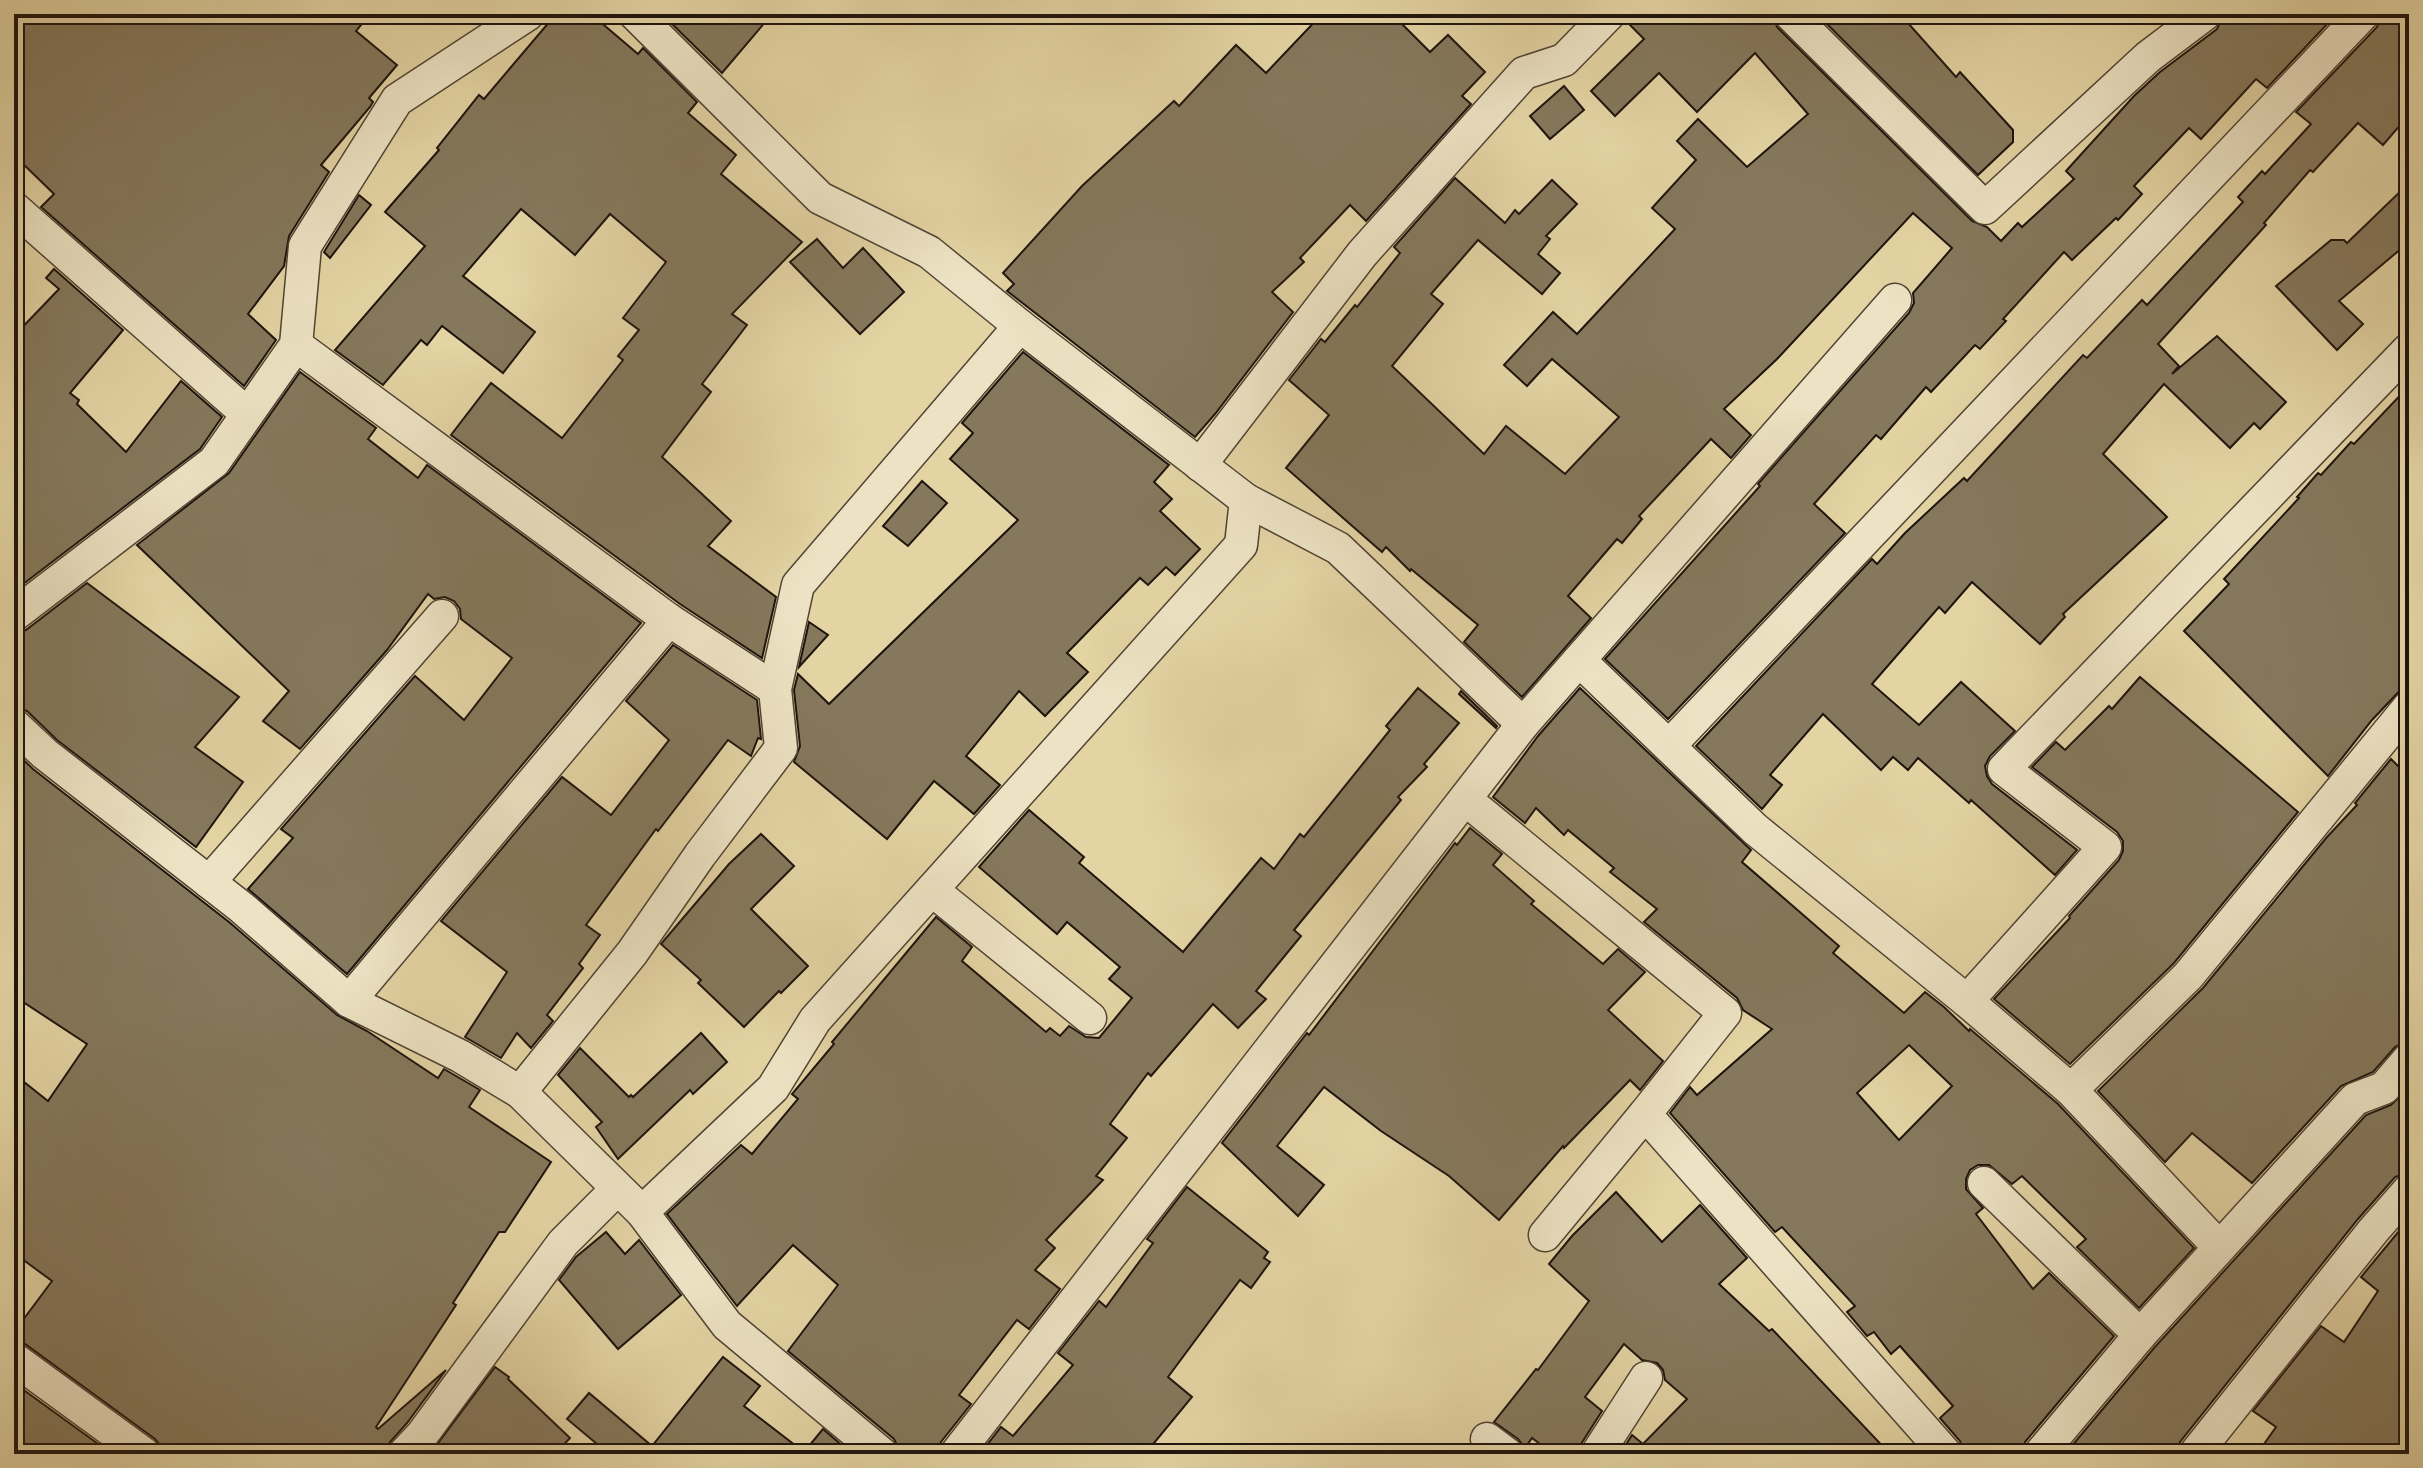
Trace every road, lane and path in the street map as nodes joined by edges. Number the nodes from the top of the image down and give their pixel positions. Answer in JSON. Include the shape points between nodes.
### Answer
{"nodes":[{"id":1,"x":528,"y":14,"type":"edge"},
{"id":2,"x":635,"y":14,"type":"edge"},
{"id":3,"x":1609,"y":14,"type":"edge"},
{"id":4,"x":1790,"y":14,"type":"edge"},
{"id":5,"x":2205,"y":14,"type":"edge"},
{"id":6,"x":2363,"y":14,"type":"edge"},
{"id":7,"x":14,"y":208,"type":"edge"},
{"id":8,"x":1895,"y":300,"type":"dead end"},
{"id":9,"x":1020,"y":326,"type":"junction"},
{"id":10,"x":296,"y":345,"type":"junction"},
{"id":11,"x":2409,"y":349,"type":"edge"},
{"id":12,"x":246,"y":413,"type":"junction"},
{"id":13,"x":1200,"y":465,"type":"junction"},
{"id":14,"x":1246,"y":500,"type":"junction"},
{"id":15,"x":14,"y":615,"type":"edge"},
{"id":16,"x":442,"y":616,"type":"dead end"},
{"id":17,"x":669,"y":620,"type":"junction"},
{"id":18,"x":1579,"y":660,"type":"junction"},
{"id":19,"x":775,"y":689,"type":"junction"},
{"id":20,"x":2409,"y":707,"type":"edge"},
{"id":21,"x":1523,"y":724,"type":"junction"},
{"id":22,"x":14,"y":725,"type":"edge"},
{"id":23,"x":1669,"y":746,"type":"junction"},
{"id":24,"x":1465,"y":799,"type":"junction"},
{"id":25,"x":209,"y":882,"type":"junction"},
{"id":26,"x":932,"y":890,"type":"junction"},
{"id":27,"x":349,"y":1001,"type":"junction"},
{"id":28,"x":1967,"y":1001,"type":"junction"},
{"id":29,"x":1090,"y":1018,"type":"dead end"},
{"id":30,"x":2409,"y":1059,"type":"edge"},
{"id":31,"x":2071,"y":1090,"type":"junction"},
{"id":32,"x":520,"y":1092,"type":"junction"},
{"id":33,"x":1645,"y":1114,"type":"junction"},
{"id":34,"x":1984,"y":1183,"type":"dead end"},
{"id":35,"x":617,"y":1189,"type":"junction"},
{"id":36,"x":2409,"y":1190,"type":"edge"},
{"id":37,"x":642,"y":1212,"type":"junction"},
{"id":38,"x":1545,"y":1235,"type":"dead end"},
{"id":39,"x":2219,"y":1247,"type":"junction"},
{"id":40,"x":2140,"y":1335,"type":"junction"},
{"id":41,"x":14,"y":1359,"type":"edge"},
{"id":42,"x":1646,"y":1378,"type":"dead end"},
{"id":43,"x":144,"y":1454,"type":"edge"},
{"id":44,"x":404,"y":1454,"type":"edge"},
{"id":45,"x":882,"y":1454,"type":"edge"},
{"id":46,"x":956,"y":1454,"type":"edge"},
{"id":47,"x":1597,"y":1454,"type":"edge"},
{"id":48,"x":1946,"y":1454,"type":"edge"},
{"id":49,"x":2040,"y":1454,"type":"edge"},
{"id":50,"x":2195,"y":1454,"type":"edge"}],
"edges":[{"from":1,"to":10,"type":"street","via":[[397,100],[305,246]]},
{"from":2,"to":9,"type":"street","via":[[820,198],[929,252]]},
{"from":3,"to":13,"type":"street","via":[[1564,60],[1524,73],[1362,254]]},
{"from":4,"to":5,"type":"street","via":[[1985,208],[2148,57]]},
{"from":6,"to":23,"type":"street"},
{"from":7,"to":12,"type":"street"},
{"from":8,"to":18,"type":"street"},
{"from":9,"to":13,"type":"street"},
{"from":9,"to":19,"type":"street","via":[[798,585]]},
{"from":10,"to":12,"type":"street"},
{"from":10,"to":17,"type":"street"},
{"from":11,"to":28,"type":"street","via":[[2004,769],[2105,847]]},
{"from":12,"to":15,"type":"street","via":[[214,462]]},
{"from":13,"to":14,"type":"street"},
{"from":14,"to":21,"type":"street","via":[[1338,548]]},
{"from":14,"to":26,"type":"street","via":[[1241,545]]},
{"from":16,"to":25,"type":"street"},
{"from":17,"to":19,"type":"street"},
{"from":17,"to":27,"type":"street"},
{"from":18,"to":21,"type":"street"},
{"from":18,"to":23,"type":"street"},
{"from":19,"to":32,"type":"street","via":[[781,748],[632,953]]},
{"from":20,"to":31,"type":"street","via":[[2188,976]]},
{"from":21,"to":24,"type":"street"},
{"from":22,"to":25,"type":"street"},
{"from":23,"to":28,"type":"street","via":[[1755,829]]},
{"from":24,"to":33,"type":"street","via":[[1725,1013]]},
{"from":24,"to":46,"type":"street"},
{"from":25,"to":27,"type":"street"},
{"from":26,"to":29,"type":"street"},
{"from":26,"to":37,"type":"street","via":[[815,1020],[773,1088]]},
{"from":27,"to":32,"type":"street"},
{"from":28,"to":31,"type":"street"},
{"from":30,"to":39,"type":"street","via":[[2384,1088],[2355,1099]]},
{"from":31,"to":39,"type":"street"},
{"from":32,"to":35,"type":"street"},
{"from":33,"to":38,"type":"street"},
{"from":33,"to":48,"type":"street"},
{"from":34,"to":40,"type":"street"},
{"from":35,"to":37,"type":"street"},
{"from":35,"to":44,"type":"street","via":[[563,1243]]},
{"from":36,"to":50,"type":"street"},
{"from":37,"to":45,"type":"street","via":[[727,1325]]},
{"from":39,"to":40,"type":"street"},
{"from":40,"to":49,"type":"street"},
{"from":41,"to":43,"type":"street"},
{"from":42,"to":47,"type":"street"}]}
